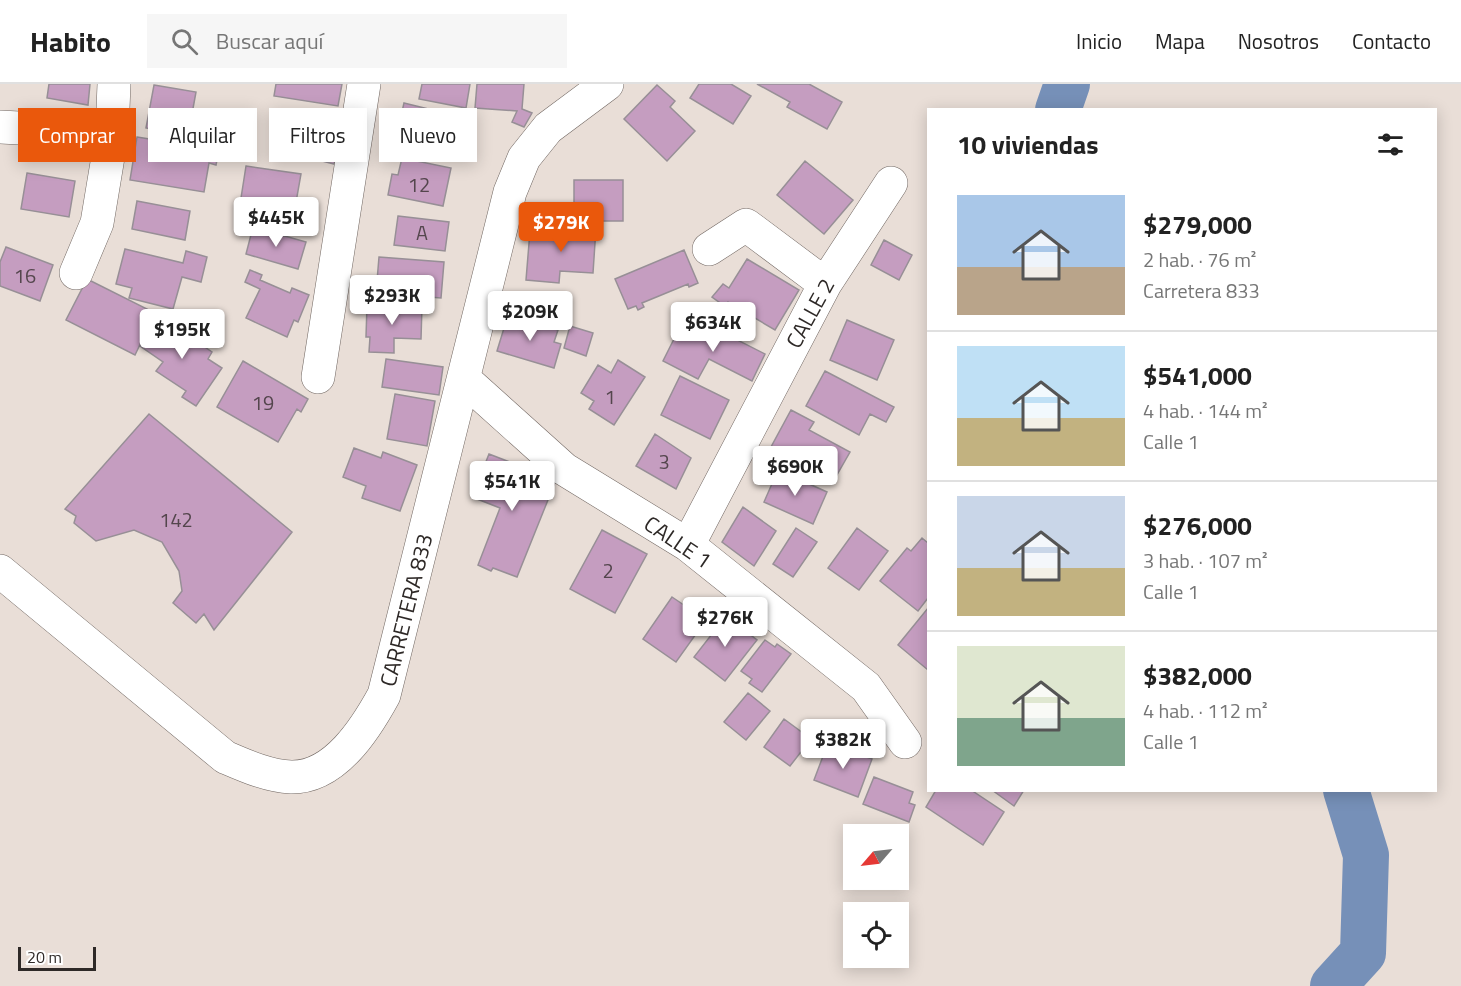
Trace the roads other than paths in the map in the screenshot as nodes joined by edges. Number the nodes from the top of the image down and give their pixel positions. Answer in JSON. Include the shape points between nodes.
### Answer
{"nodes":[{"id":1,"x":114,"y":84,"type":"edge"},
{"id":2,"x":364,"y":84,"type":"edge"},
{"id":3,"x":591,"y":88,"type":"edge"},
{"id":4,"x":113,"y":108,"type":"edge"},
{"id":5,"x":0,"y":127,"type":"edge"},
{"id":6,"x":18,"y":128,"type":"edge"},
{"id":7,"x":107,"y":162,"type":"edge"},
{"id":8,"x":891,"y":183,"type":"dead end"},
{"id":9,"x":709,"y":249,"type":"dead end"},
{"id":10,"x":76,"y":273,"type":"dead end"},
{"id":11,"x":825,"y":284,"type":"junction"},
{"id":12,"x":318,"y":377,"type":"dead end"},
{"id":13,"x":465,"y":380,"type":"junction"},
{"id":14,"x":688,"y":545,"type":"junction"},
{"id":15,"x":0,"y":571,"type":"edge"},
{"id":16,"x":905,"y":742,"type":"dead end"}],
"edges":[{"from":1,"to":4,"type":"street"},
{"from":2,"to":12,"type":"street"},
{"from":3,"to":13,"type":"street","name":"CARRETERA 833","via":[[548,128],[524,158],[510,192]]},
{"from":5,"to":6,"type":"street"},
{"from":7,"to":10,"type":"street","via":[[97,223]]},
{"from":8,"to":11,"type":"street","name":"CALLE 2"},
{"from":9,"to":11,"type":"street","via":[[746,225]]},
{"from":11,"to":14,"type":"street","name":"CALLE 2"},
{"from":13,"to":14,"type":"street","name":"CALLE 1","via":[[564,469]]},
{"from":13,"to":15,"type":"street","name":"CARRETERA 833","via":[[384,695],[362,731],[325,768],[293,777],[258,771],[225,757]]},
{"from":14,"to":16,"type":"street","name":"CALLE 1","via":[[866,687]]}]}
